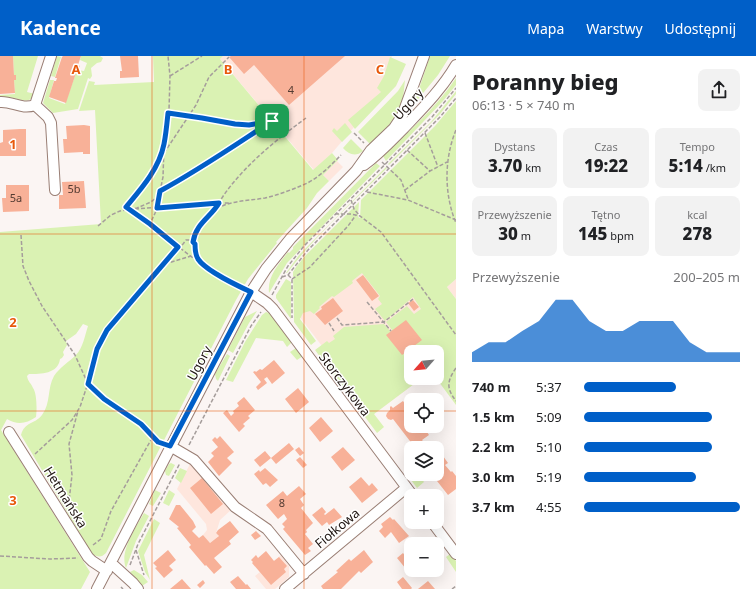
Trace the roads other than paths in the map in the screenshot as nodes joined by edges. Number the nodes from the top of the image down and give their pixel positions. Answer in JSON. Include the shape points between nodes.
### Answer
{"nodes":[{"id":1,"x":51,"y":56,"type":"edge"},
{"id":2,"x":424,"y":56,"type":"edge"},
{"id":3,"x":456,"y":65,"type":"edge"},
{"id":4,"x":0,"y":102,"type":"edge"},
{"id":5,"x":35,"y":104,"type":"junction"},
{"id":6,"x":356,"y":171,"type":"junction"},
{"id":7,"x":55,"y":190,"type":"dead end"},
{"id":8,"x":251,"y":292,"type":"junction"},
{"id":9,"x":8,"y":432,"type":"dead end"},
{"id":10,"x":170,"y":446,"type":"junction"},
{"id":11,"x":406,"y":488,"type":"joint"},
{"id":12,"x":437,"y":529,"type":"edge"},
{"id":13,"x":456,"y":554,"type":"edge"},
{"id":14,"x":109,"y":567,"type":"junction"},
{"id":15,"x":304,"y":574,"type":"junction"},
{"id":16,"x":97,"y":589,"type":"edge"},
{"id":17,"x":138,"y":589,"type":"edge"},
{"id":18,"x":285,"y":589,"type":"edge"}],
"edges":[{"from":1,"to":5,"type":"street"},
{"from":2,"to":6,"type":"street","name":"Ugory","via":[[402,116]]},
{"from":3,"to":6,"type":"street","name":"Ugory","via":[[421,111],[377,156]]},
{"from":4,"to":5,"type":"street","via":[[28,107]]},
{"from":5,"to":7,"type":"street","via":[[51,123]]},
{"from":6,"to":8,"type":"street","name":"Ugory","via":[[286,243]]},
{"from":8,"to":10,"type":"street","name":"Ugory"},
{"from":8,"to":11,"type":"street","name":"Storczykowa","via":[[272,309]]},
{"from":9,"to":14,"type":"street","name":"Hetmańska","via":[[88,557]]},
{"from":10,"to":14,"type":"street","name":"Ugory"},
{"from":10,"to":15,"type":"street","via":[[194,460],[235,508],[267,529]]},
{"from":11,"to":15,"type":"street","name":"Fiołkowa"},
{"from":12,"to":13,"type":"street"},
{"from":14,"to":16,"type":"street","name":"Ugory"},
{"from":14,"to":17,"type":"street","name":"Hetmańska"},
{"from":15,"to":18,"type":"street","name":"Fiołkowa"}]}
